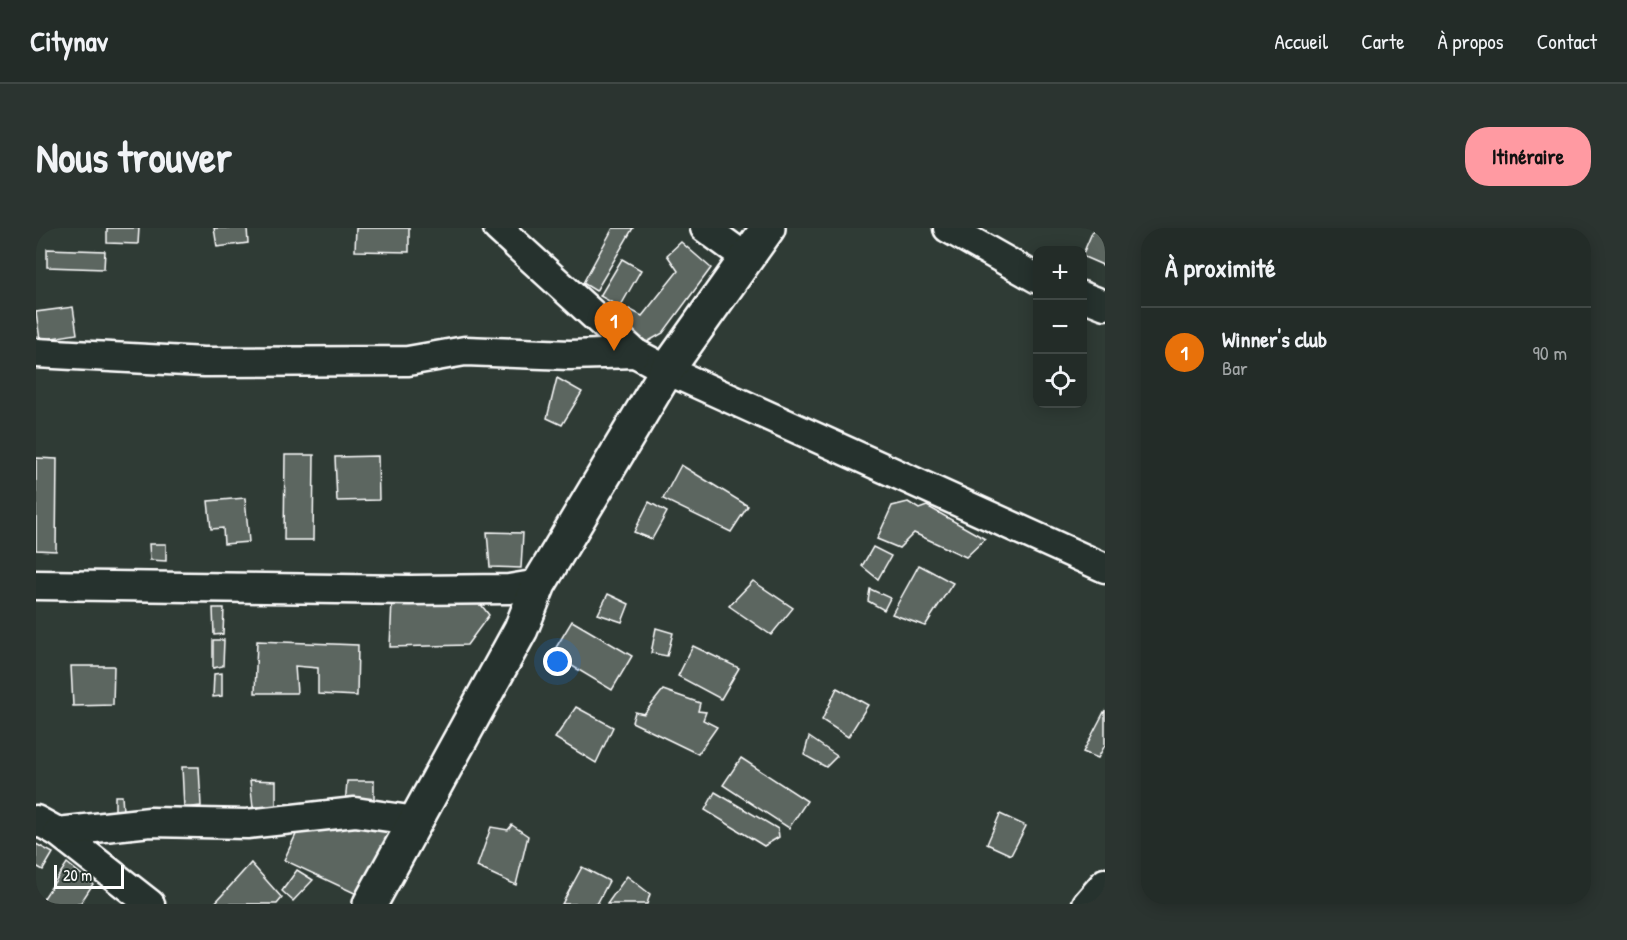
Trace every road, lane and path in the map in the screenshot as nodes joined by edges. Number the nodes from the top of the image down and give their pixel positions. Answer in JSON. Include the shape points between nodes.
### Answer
{"nodes":[{"id":1,"x":498,"y":228,"type":"edge"},
{"id":2,"x":705,"y":228,"type":"edge"},
{"id":3,"x":768,"y":228,"type":"edge"},
{"id":4,"x":948,"y":228,"type":"edge"},
{"id":5,"x":745,"y":256,"type":"junction"},
{"id":6,"x":1033,"y":276,"type":"edge"},
{"id":7,"x":1087,"y":298,"type":"edge"},
{"id":8,"x":1105,"y":305,"type":"edge"},
{"id":9,"x":36,"y":353,"type":"edge"},
{"id":10,"x":635,"y":353,"type":"junction"},
{"id":11,"x":667,"y":369,"type":"junction"},
{"id":12,"x":1105,"y":568,"type":"edge"},
{"id":13,"x":539,"y":584,"type":"junction"},
{"id":14,"x":36,"y":585,"type":"edge"},
{"id":15,"x":416,"y":821,"type":"junction"},
{"id":16,"x":47,"y":826,"type":"edge"},
{"id":17,"x":1105,"y":883,"type":"edge"},
{"id":18,"x":150,"y":904,"type":"edge"},
{"id":19,"x":370,"y":904,"type":"edge"},
{"id":20,"x":1086,"y":904,"type":"edge"}],
"edges":[{"from":1,"to":10,"type":"street"},
{"from":2,"to":5,"type":"street"},
{"from":3,"to":5,"type":"main road"},
{"from":4,"to":6,"type":"street"},
{"from":5,"to":11,"type":"main road"},
{"from":7,"to":8,"type":"street"},
{"from":9,"to":10,"type":"street","via":[[227,362],[408,361],[465,351]]},
{"from":10,"to":11,"type":"street"},
{"from":11,"to":12,"type":"street"},
{"from":11,"to":13,"type":"main road"},
{"from":13,"to":14,"type":"street","via":[[509,589],[410,590]]},
{"from":13,"to":15,"type":"main road","via":[[521,629]]},
{"from":15,"to":16,"type":"street","via":[[355,812],[247,824]]},
{"from":15,"to":19,"type":"main road"},
{"from":16,"to":18,"type":"street"},
{"from":17,"to":20,"type":"street"}]}
